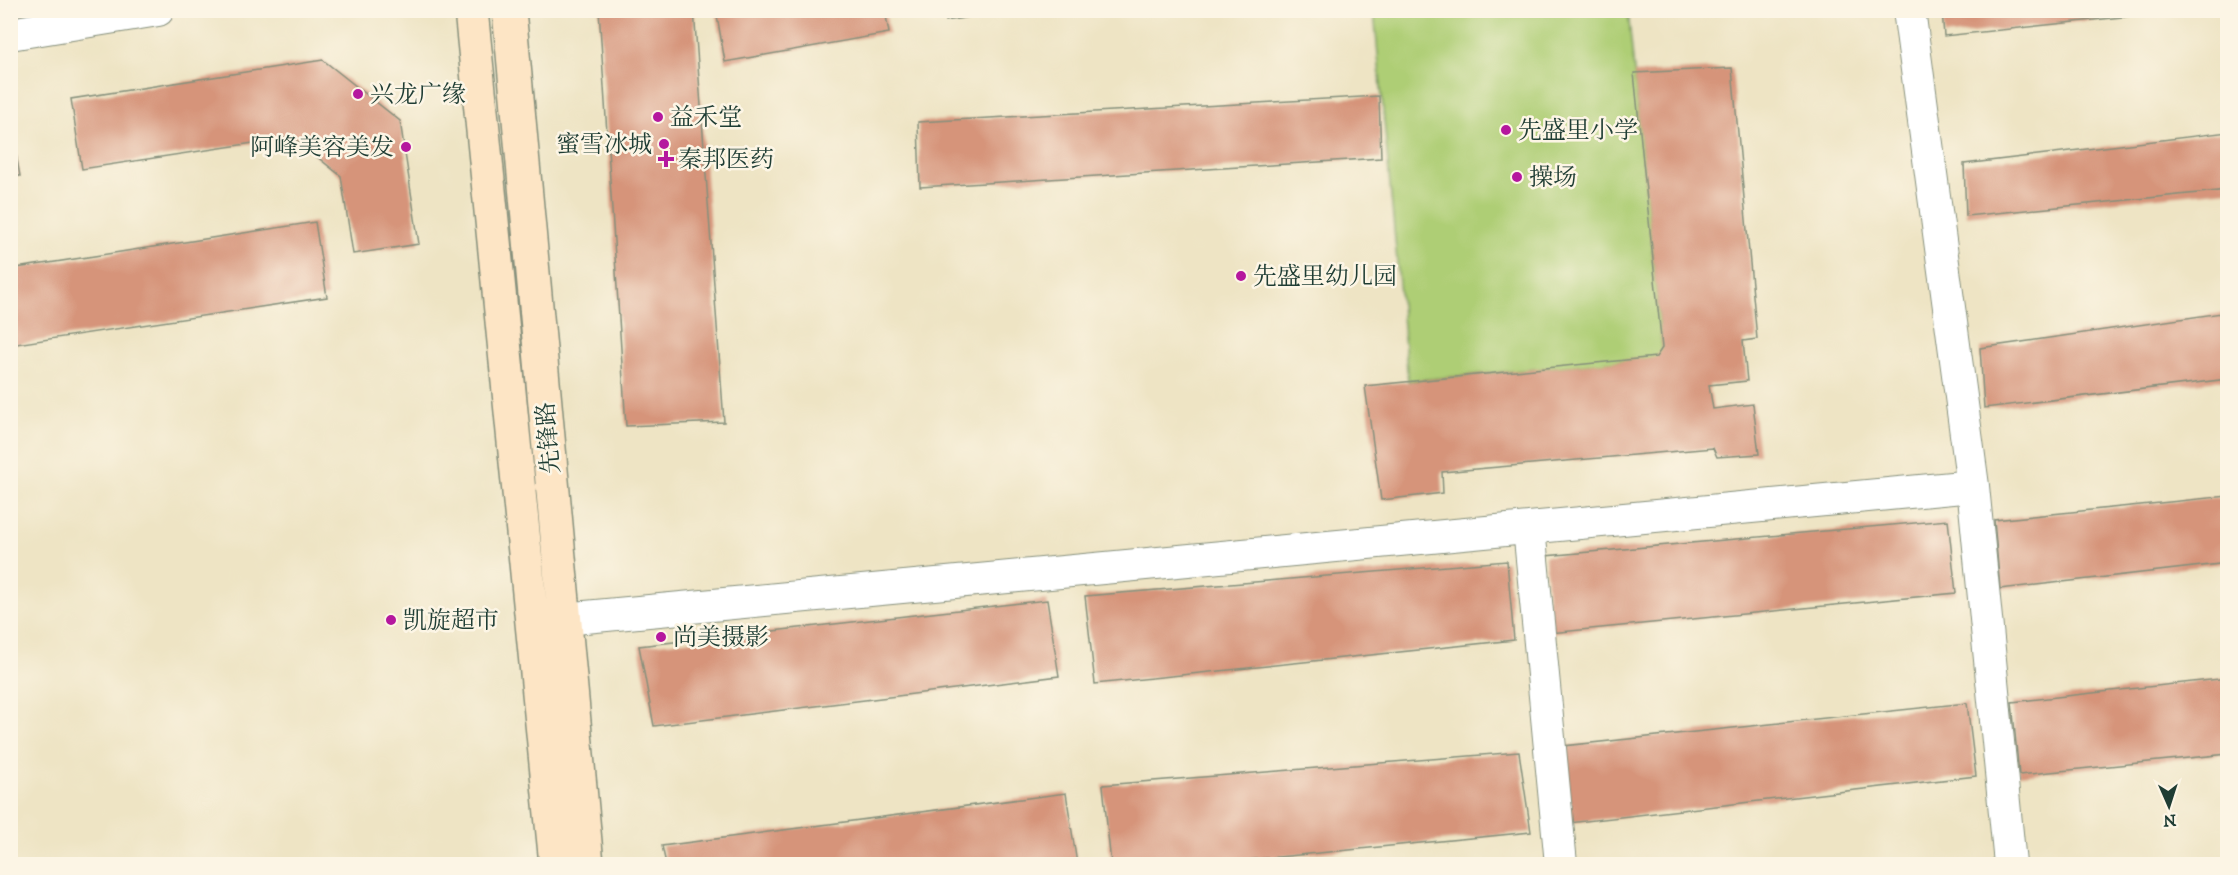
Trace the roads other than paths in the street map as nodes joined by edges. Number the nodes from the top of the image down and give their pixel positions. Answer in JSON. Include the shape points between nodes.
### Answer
{"nodes":[{"id":1,"x":158,"y":10,"type":"edge"},
{"id":2,"x":471,"y":10,"type":"edge"},
{"id":3,"x":509,"y":10,"type":"edge"},
{"id":4,"x":1909,"y":10,"type":"edge"},
{"id":5,"x":10,"y":34,"type":"edge"},
{"id":6,"x":1973,"y":486,"type":"junction"},
{"id":7,"x":1529,"y":528,"type":"junction"},
{"id":8,"x":564,"y":619,"type":"junction"},
{"id":9,"x":556,"y":864,"type":"edge"},
{"id":10,"x":587,"y":864,"type":"edge"},
{"id":11,"x":1561,"y":864,"type":"edge"},
{"id":12,"x":2010,"y":864,"type":"edge"}],
"edges":[{"from":1,"to":5,"type":"street"},
{"from":2,"to":9,"type":"street"},
{"from":3,"to":8,"type":"street","name":"先锋路"},
{"from":4,"to":6,"type":"street"},
{"from":6,"to":7,"type":"street"},
{"from":6,"to":12,"type":"street"},
{"from":7,"to":8,"type":"street"},
{"from":7,"to":11,"type":"street"},
{"from":8,"to":10,"type":"street","name":"先锋路"}]}
